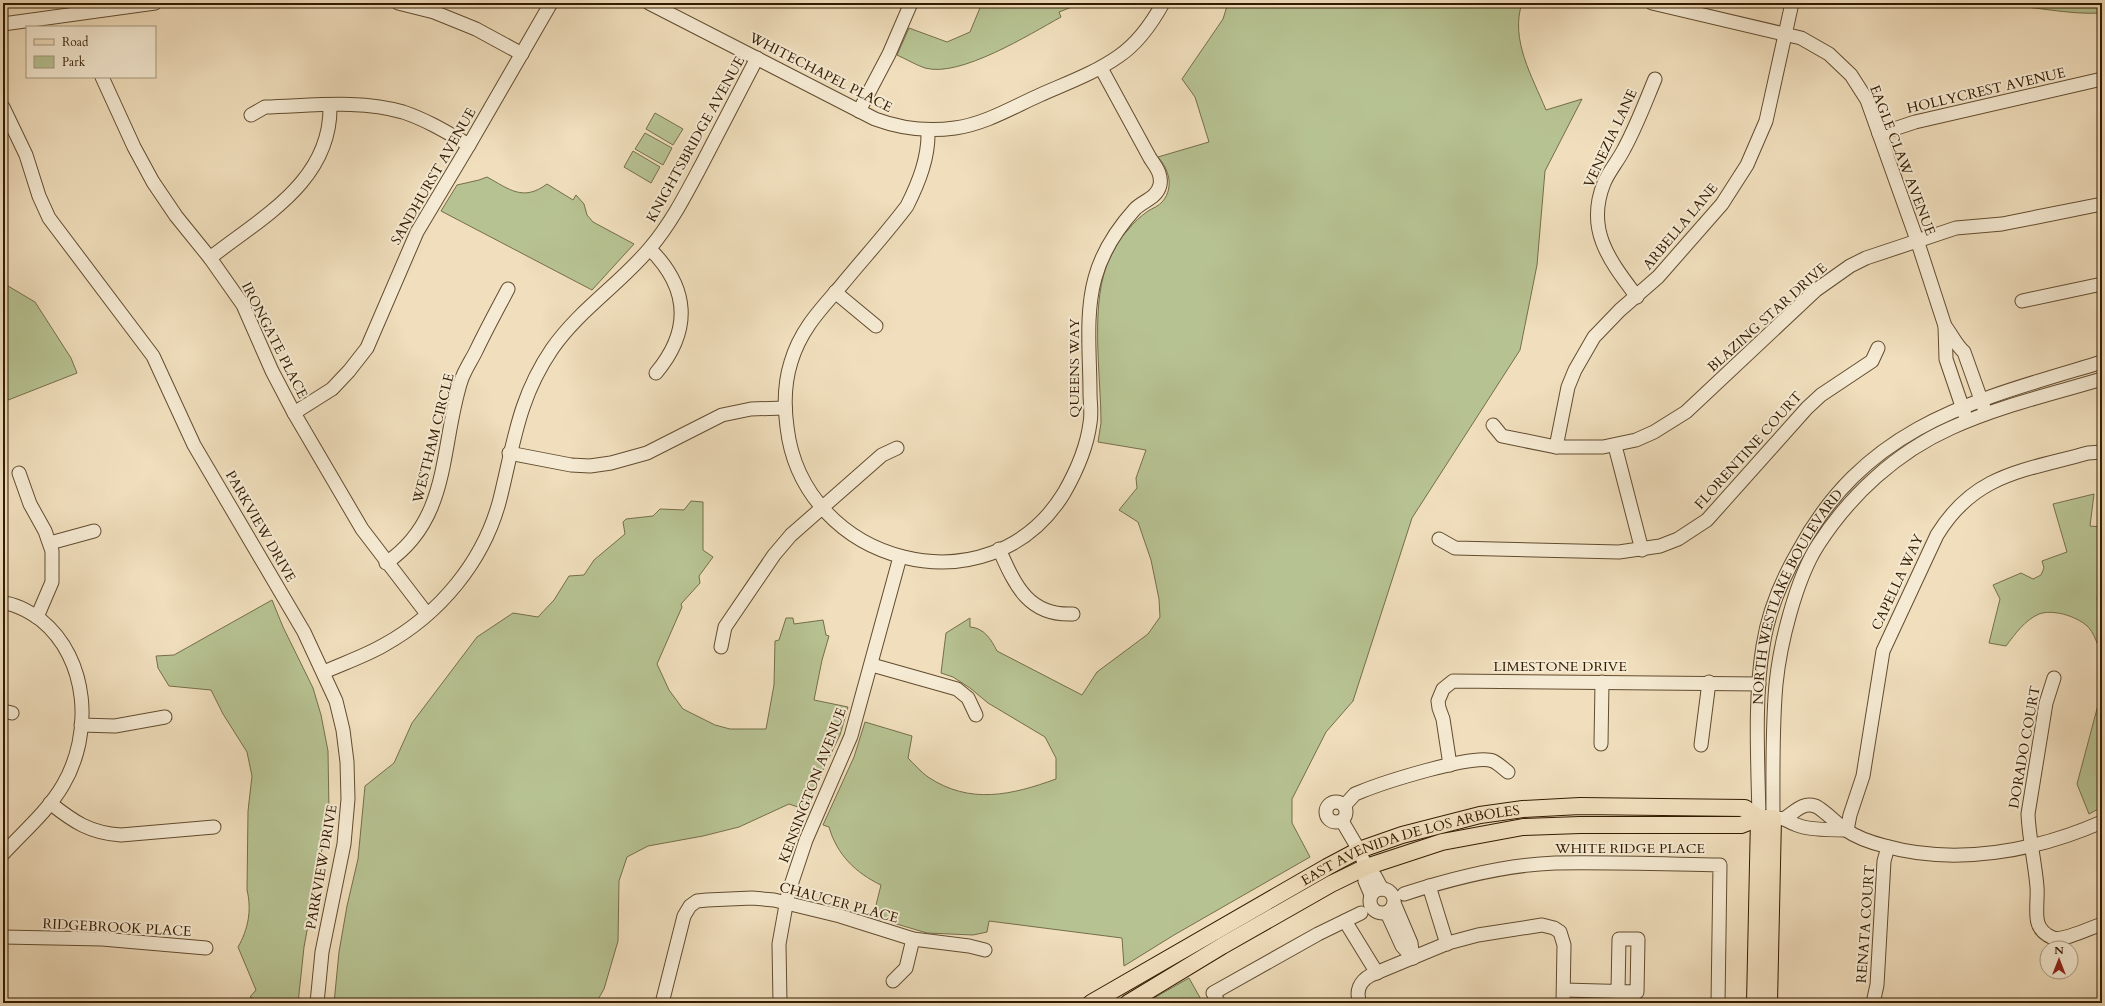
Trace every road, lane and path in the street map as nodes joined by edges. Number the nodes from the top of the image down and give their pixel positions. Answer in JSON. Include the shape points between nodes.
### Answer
{"nodes":[{"id":1,"x":155,"y":3,"type":"edge"},
{"id":2,"x":398,"y":3,"type":"edge"},
{"id":3,"x":551,"y":3,"type":"edge"},
{"id":4,"x":649,"y":3,"type":"edge"},
{"id":5,"x":911,"y":3,"type":"edge"},
{"id":6,"x":1163,"y":3,"type":"edge"},
{"id":7,"x":1652,"y":3,"type":"edge"},
{"id":8,"x":1792,"y":3,"type":"edge"},
{"id":9,"x":123,"y":5,"type":"edge"},
{"id":10,"x":3,"y":24,"type":"edge"},
{"id":11,"x":1784,"y":34,"type":"junction"},
{"id":12,"x":522,"y":54,"type":"junction"},
{"id":13,"x":758,"y":58,"type":"junction"},
{"id":14,"x":1101,"y":68,"type":"junction"},
{"id":15,"x":102,"y":78,"type":"edge"},
{"id":16,"x":1655,"y":79,"type":"dead end"},
{"id":17,"x":2102,"y":79,"type":"edge"},
{"id":18,"x":330,"y":105,"type":"junction"},
{"id":19,"x":3,"y":107,"type":"edge"},
{"id":20,"x":859,"y":111,"type":"junction"},
{"id":21,"x":251,"y":115,"type":"dead end"},
{"id":22,"x":928,"y":130,"type":"junction"},
{"id":23,"x":1879,"y":134,"type":"junction"},
{"id":24,"x":469,"y":145,"type":"junction"},
{"id":25,"x":2102,"y":204,"type":"edge"},
{"id":26,"x":1916,"y":240,"type":"junction"},
{"id":27,"x":650,"y":249,"type":"junction"},
{"id":28,"x":210,"y":258,"type":"junction"},
{"id":29,"x":2102,"y":284,"type":"edge"},
{"id":30,"x":508,"y":289,"type":"dead end"},
{"id":31,"x":836,"y":292,"type":"junction"},
{"id":32,"x":1637,"y":297,"type":"junction"},
{"id":33,"x":2022,"y":301,"type":"dead end"},
{"id":34,"x":876,"y":326,"type":"dead end"},
{"id":35,"x":1878,"y":348,"type":"dead end"},
{"id":36,"x":1952,"y":348,"type":"junction"},
{"id":37,"x":2102,"y":362,"type":"edge"},
{"id":38,"x":656,"y":373,"type":"dead end"},
{"id":39,"x":2102,"y":379,"type":"edge"},
{"id":40,"x":1981,"y":400,"type":"junction"},
{"id":41,"x":1962,"y":407,"type":"junction"},
{"id":42,"x":784,"y":408,"type":"junction"},
{"id":43,"x":294,"y":413,"type":"junction"},
{"id":44,"x":1986,"y":414,"type":"junction"},
{"id":45,"x":1967,"y":421,"type":"junction"},
{"id":46,"x":1493,"y":425,"type":"dead end"},
{"id":47,"x":1615,"y":446,"type":"junction"},
{"id":48,"x":1556,"y":447,"type":"junction"},
{"id":49,"x":897,"y":448,"type":"dead end"},
{"id":50,"x":2102,"y":452,"type":"edge"},
{"id":51,"x":509,"y":453,"type":"junction"},
{"id":52,"x":19,"y":472,"type":"dead end"},
{"id":53,"x":822,"y":508,"type":"junction"},
{"id":54,"x":94,"y":531,"type":"dead end"},
{"id":55,"x":1439,"y":540,"type":"dead end"},
{"id":56,"x":50,"y":543,"type":"junction"},
{"id":57,"x":999,"y":550,"type":"junction"},
{"id":58,"x":1642,"y":550,"type":"junction"},
{"id":59,"x":900,"y":557,"type":"junction"},
{"id":60,"x":386,"y":563,"type":"junction"},
{"id":61,"x":3,"y":602,"type":"edge"},
{"id":62,"x":427,"y":614,"type":"junction"},
{"id":63,"x":1073,"y":614,"type":"dead end"},
{"id":64,"x":37,"y":617,"type":"junction"},
{"id":65,"x":721,"y":647,"type":"dead end"},
{"id":66,"x":872,"y":664,"type":"junction"},
{"id":67,"x":324,"y":672,"type":"junction"},
{"id":68,"x":2054,"y":678,"type":"dead end"},
{"id":69,"x":1602,"y":682,"type":"junction"},
{"id":70,"x":1709,"y":682,"type":"junction"},
{"id":71,"x":1759,"y":684,"type":"junction"},
{"id":72,"x":976,"y":715,"type":"dead end"},
{"id":73,"x":165,"y":717,"type":"dead end"},
{"id":74,"x":81,"y":725,"type":"junction"},
{"id":75,"x":1601,"y":744,"type":"dead end"},
{"id":76,"x":1700,"y":745,"type":"dead end"},
{"id":77,"x":1450,"y":765,"type":"junction"},
{"id":78,"x":1508,"y":772,"type":"dead end"},
{"id":79,"x":50,"y":803,"type":"junction"},
{"id":80,"x":1340,"y":804,"type":"junction"},
{"id":81,"x":1824,"y":813,"type":"junction"},
{"id":82,"x":1773,"y":818,"type":"junction"},
{"id":83,"x":1342,"y":821,"type":"junction"},
{"id":84,"x":2102,"y":822,"type":"edge"},
{"id":85,"x":214,"y":827,"type":"dead end"},
{"id":86,"x":1820,"y":828,"type":"junction"},
{"id":87,"x":1847,"y":830,"type":"junction"},
{"id":88,"x":1888,"y":847,"type":"junction"},
{"id":89,"x":2031,"y":847,"type":"junction"},
{"id":90,"x":1359,"y":850,"type":"junction"},
{"id":91,"x":3,"y":854,"type":"edge"},
{"id":92,"x":1366,"y":867,"type":"junction"},
{"id":93,"x":1429,"y":886,"type":"junction"},
{"id":94,"x":1376,"y":892,"type":"junction"},
{"id":95,"x":786,"y":903,"type":"junction"},
{"id":96,"x":1395,"y":904,"type":"junction"},
{"id":97,"x":1361,"y":913,"type":"dead end"},
{"id":98,"x":1346,"y":921,"type":"junction"},
{"id":99,"x":2102,"y":924,"type":"edge"},
{"id":100,"x":3,"y":937,"type":"edge"},
{"id":101,"x":913,"y":939,"type":"junction"},
{"id":102,"x":1447,"y":944,"type":"junction"},
{"id":103,"x":206,"y":948,"type":"dead end"},
{"id":104,"x":985,"y":950,"type":"dead end"},
{"id":105,"x":1413,"y":958,"type":"junction"},
{"id":106,"x":1377,"y":973,"type":"junction"},
{"id":107,"x":893,"y":981,"type":"dead end"},
{"id":108,"x":1618,"y":992,"type":"dead end"},
{"id":109,"x":1564,"y":997,"type":"edge"},
{"id":110,"x":317,"y":1003,"type":"edge"},
{"id":111,"x":662,"y":1003,"type":"edge"},
{"id":112,"x":780,"y":1003,"type":"edge"},
{"id":113,"x":1092,"y":1003,"type":"edge"},
{"id":114,"x":1128,"y":1003,"type":"edge"},
{"id":115,"x":1219,"y":1003,"type":"edge"},
{"id":116,"x":1360,"y":1003,"type":"edge"},
{"id":117,"x":1718,"y":1003,"type":"edge"},
{"id":118,"x":1755,"y":1003,"type":"edge"},
{"id":119,"x":1769,"y":1003,"type":"edge"},
{"id":120,"x":1873,"y":1003,"type":"edge"}],
"edges":[{"from":1,"to":9,"type":"street"},
{"from":2,"to":12,"type":"street","via":[[434,12],[476,29]]},
{"from":3,"to":12,"type":"street","name":"SANDHURST AVENUE"},
{"from":4,"to":13,"type":"street","name":"WHITECHAPEL PLACE"},
{"from":5,"to":20,"type":"street","via":[[889,54]]},
{"from":6,"to":14,"type":"street","name":"WHITECHAPEL PLACE","via":[[1151,24],[1137,40],[1120,56]]},
{"from":7,"to":11,"type":"street","name":"EAGLE CLAW AVENUE"},
{"from":8,"to":11,"type":"street","name":"ARBELLA LANE"},
{"from":9,"to":10,"type":"street"},
{"from":11,"to":23,"type":"street","name":"EAGLE CLAW AVENUE","via":[[1815,45],[1841,64],[1860,87]]},
{"from":11,"to":32,"type":"street","name":"ARBELLA LANE","via":[[1766,121],[1747,165],[1722,204],[1658,277]]},
{"from":12,"to":24,"type":"street","name":"SANDHURST AVENUE"},
{"from":13,"to":20,"type":"street","name":"WHITECHAPEL PLACE"},
{"from":13,"to":27,"type":"street","name":"KNIGHTSBRIDGE AVENUE","via":[[683,201]]},
{"from":14,"to":22,"type":"street","name":"WHITECHAPEL PLACE","via":[[982,121],[956,128]]},
{"from":14,"to":57,"type":"street","name":"QUEENS WAY","via":[[1158,169],[1160,183],[1155,194],[1137,208],[1117,231],[1104,252],[1095,277],[1089,313],[1091,422],[1077,469],[1064,493],[1045,517],[1025,535]]},
{"from":15,"to":28,"type":"street","name":"IRONGATE PLACE","via":[[134,147],[154,182],[176,216]]},
{"from":16,"to":32,"type":"street","name":"VENEZIA LANE","via":[[1632,134],[1604,183],[1598,210],[1598,225],[1604,249]]},
{"from":17,"to":23,"type":"street","name":"HOLLYCREST AVENUE","via":[[1915,122]]},
{"from":18,"to":21,"type":"street","via":[[265,106]]},
{"from":18,"to":24,"type":"street","via":[[370,106],[403,112],[432,124]]},
{"from":18,"to":28,"type":"street","via":[[325,144],[306,180],[289,197]]},
{"from":19,"to":67,"type":"street","name":"PARKVIEW DRIVE","via":[[26,155],[49,218],[153,356],[194,445],[304,632]]},
{"from":20,"to":22,"type":"street","name":"WHITECHAPEL PLACE","via":[[894,126]]},
{"from":22,"to":31,"type":"street","name":"QUEENS WAY","via":[[923,168],[907,206]]},
{"from":23,"to":26,"type":"street","name":"EAGLE CLAW AVENUE"},
{"from":24,"to":43,"type":"street","name":"SANDHURST AVENUE","via":[[414,237],[367,348],[332,388]]},
{"from":25,"to":26,"type":"street","name":"BLAZING STAR DRIVE","via":[[2002,224],[1956,228]]},
{"from":26,"to":36,"type":"street","name":"EAGLE CLAW AVENUE","via":[[1945,326],[1952,334]]},
{"from":26,"to":47,"type":"street","name":"BLAZING STAR DRIVE","via":[[1866,258],[1835,275],[1686,412],[1654,432]]},
{"from":27,"to":38,"type":"street","via":[[673,277],[679,292],[681,309],[676,342],[667,360]]},
{"from":27,"to":51,"type":"street","name":"KNIGHTSBRIDGE AVENUE","via":[[580,317],[553,348],[529,392]]},
{"from":28,"to":43,"type":"street","name":"IRONGATE PLACE","via":[[243,306]]},
{"from":29,"to":33,"type":"street"},
{"from":30,"to":60,"type":"street","name":"WESTHAM CIRCLE","via":[[462,379],[443,470],[431,512],[413,539],[397,556]]},
{"from":31,"to":34,"type":"street"},
{"from":31,"to":42,"type":"street","name":"QUEENS WAY","via":[[812,319],[796,347],[790,364]]},
{"from":32,"to":48,"type":"street","name":"ARBELLA LANE","via":[[1605,324],[1584,352],[1568,387]]},
{"from":35,"to":58,"type":"street","name":"FLORENTINE COURT","via":[[1872,360],[1821,395],[1807,408],[1707,520],[1678,539]]},
{"from":36,"to":40,"type":"street","name":"EAGLE CLAW AVENUE","via":[[1964,352]]},
{"from":36,"to":41,"type":"street","name":"EAGLE CLAW AVENUE","via":[[1946,359]]},
{"from":37,"to":40,"type":"street","name":"NORTH WESTLAKE BOULEVARD"},
{"from":39,"to":44,"type":"street","name":"NORTH WESTLAKE BOULEVARD"},
{"from":40,"to":41,"type":"street","name":"NORTH WESTLAKE BOULEVARD"},
{"from":40,"to":44,"type":"street","name":"EAGLE CLAW AVENUE"},
{"from":41,"to":45,"type":"street","name":"EAGLE CLAW AVENUE"},
{"from":41,"to":71,"type":"street","name":"NORTH WESTLAKE BOULEVARD","via":[[1918,428],[1872,458],[1840,488],[1810,530],[1786,572],[1772,610],[1763,647]]},
{"from":42,"to":51,"type":"street","via":[[751,408],[722,414],[647,453],[611,464],[571,465]]},
{"from":42,"to":53,"type":"street","name":"QUEENS WAY","via":[[795,463],[806,486]]},
{"from":43,"to":60,"type":"street","name":"IRONGATE PLACE","via":[[362,529]]},
{"from":44,"to":45,"type":"street","name":"NORTH WESTLAKE BOULEVARD"},
{"from":45,"to":82,"type":"street","name":"NORTH WESTLAKE BOULEVARD","via":[[1923,443],[1874,479],[1852,500],[1817,546],[1791,609],[1776,682]]},
{"from":46,"to":48,"type":"street","name":"BLAZING STAR DRIVE","via":[[1502,436]]},
{"from":47,"to":48,"type":"street","name":"BLAZING STAR DRIVE","via":[[1587,449]]},
{"from":47,"to":58,"type":"street"},
{"from":49,"to":53,"type":"street","via":[[882,455]]},
{"from":50,"to":87,"type":"street","name":"CAPELLA WAY","via":[[2005,476],[1987,484],[1958,506],[1946,520],[1936,535],[1883,651],[1863,776]]},
{"from":51,"to":62,"type":"street","name":"KNIGHTSBRIDGE AVENUE","via":[[500,499],[483,543],[461,580]]},
{"from":52,"to":56,"type":"street","via":[[30,504]]},
{"from":53,"to":59,"type":"street","name":"QUEENS WAY","via":[[839,526],[858,539]]},
{"from":53,"to":65,"type":"street","via":[[791,535],[774,556],[725,627]]},
{"from":54,"to":56,"type":"street"},
{"from":55,"to":58,"type":"street","name":"FLORENTINE COURT","via":[[1455,548],[1619,552]]},
{"from":56,"to":64,"type":"street","via":[[52,582]]},
{"from":57,"to":59,"type":"street","name":"QUEENS WAY","via":[[976,558],[951,562],[925,562]]},
{"from":57,"to":63,"type":"street","via":[[1013,580],[1032,602],[1046,611]]},
{"from":59,"to":66,"type":"street","name":"KENSINGTON AVENUE"},
{"from":60,"to":62,"type":"street","name":"IRONGATE PLACE"},
{"from":61,"to":64,"type":"street","via":[[23,608]]},
{"from":62,"to":67,"type":"street","name":"KNIGHTSBRIDGE AVENUE","via":[[385,645]]},
{"from":64,"to":74,"type":"street","via":[[57,636],[69,654],[81,693]]},
{"from":66,"to":72,"type":"street","via":[[957,689],[968,698]]},
{"from":66,"to":95,"type":"street","name":"KENSINGTON AVENUE","via":[[851,736],[806,840]]},
{"from":67,"to":110,"type":"street","name":"PARKVIEW DRIVE","via":[[336,701],[343,730],[348,799],[344,844],[322,952]]},
{"from":68,"to":89,"type":"street","name":"DORADO COURT","via":[[2046,703],[2028,802]]},
{"from":69,"to":70,"type":"street","name":"LIMESTONE DRIVE"},
{"from":69,"to":75,"type":"street"},
{"from":69,"to":77,"type":"street","name":"LIMESTONE DRIVE","via":[[1460,680],[1448,684],[1438,701]]},
{"from":70,"to":71,"type":"street","name":"LIMESTONE DRIVE"},
{"from":70,"to":76,"type":"street"},
{"from":71,"to":82,"type":"street","name":"NORTH WESTLAKE BOULEVARD"},
{"from":73,"to":74,"type":"street","via":[[115,726]]},
{"from":74,"to":79,"type":"street","via":[[73,765]]},
{"from":77,"to":78,"type":"street","via":[[1482,760],[1493,761]]},
{"from":77,"to":80,"type":"street","via":[[1360,792]]},
{"from":79,"to":85,"type":"street","via":[[79,825],[107,834]]},
{"from":79,"to":91,"type":"street"},
{"from":80,"to":83,"type":"street","via":[[1346,816]]},
{"from":80,"to":83,"type":"street","via":[[1326,807],[1326,817],[1332,822]]},
{"from":81,"to":82,"type":"street","name":"EAST AVENIDA DE LOS ARBOLES","via":[[1816,806],[1804,805]]},
{"from":81,"to":86,"type":"street"},
{"from":81,"to":87,"type":"street","name":"EAST AVENIDA DE LOS ARBOLES"},
{"from":82,"to":86,"type":"street","name":"EAST AVENIDA DE LOS ARBOLES","via":[[1796,825]]},
{"from":82,"to":90,"type":"main road","name":"EAST AVENIDA DE LOS ARBOLES","via":[[1745,808],[1580,806],[1523,809],[1440,824]]},
{"from":82,"to":92,"type":"main road","name":"EAST AVENIDA DE LOS ARBOLES","via":[[1740,825],[1523,827],[1442,842]]},
{"from":82,"to":118,"type":"main road","name":"NORTH WESTLAKE BOULEVARD"},
{"from":82,"to":119,"type":"main road","name":"NORTH WESTLAKE BOULEVARD"},
{"from":83,"to":90,"type":"street"},
{"from":84,"to":89,"type":"street","name":"EAST AVENIDA DE LOS ARBOLES","via":[[2073,835]]},
{"from":86,"to":87,"type":"street","name":"EAST AVENIDA DE LOS ARBOLES"},
{"from":87,"to":88,"type":"street","name":"EAST AVENIDA DE LOS ARBOLES"},
{"from":88,"to":89,"type":"street","name":"EAST AVENIDA DE LOS ARBOLES","via":[[1923,853],[1961,855]]},
{"from":88,"to":120,"type":"street","name":"RENATA COURT","via":[[1884,861],[1878,986]]},
{"from":89,"to":99,"type":"street","name":"DORADO COURT","via":[[2038,902],[2037,918],[2042,930],[2052,937],[2064,938]]},
{"from":90,"to":92,"type":"street"},
{"from":90,"to":113,"type":"main road","name":"EAST AVENIDA DE LOS ARBOLES","via":[[1295,884]]},
{"from":92,"to":94,"type":"street","via":[[1375,876]]},
{"from":92,"to":114,"type":"main road","name":"EAST AVENIDA DE LOS ARBOLES","via":[[1222,946]]},
{"from":93,"to":96,"type":"street","name":"WHITE RIDGE PLACE"},
{"from":93,"to":102,"type":"street"},
{"from":93,"to":117,"type":"street","name":"WHITE RIDGE PLACE","via":[[1497,870],[1554,863],[1720,865]]},
{"from":94,"to":96,"type":"street","via":[[1392,894]]},
{"from":94,"to":96,"type":"street","via":[[1369,903],[1373,910],[1380,914]]},
{"from":95,"to":101,"type":"street","name":"CHAUCER PLACE","via":[[840,916]]},
{"from":95,"to":111,"type":"street","name":"CHAUCER PLACE","via":[[735,898],[707,900],[690,906],[684,916]]},
{"from":95,"to":112,"type":"street","name":"KENSINGTON AVENUE","via":[[779,944]]},
{"from":96,"to":105,"type":"street","via":[[1411,943]]},
{"from":97,"to":98,"type":"street"},
{"from":98,"to":106,"type":"street"},
{"from":98,"to":115,"type":"street","via":[[1213,993]]},
{"from":100,"to":103,"type":"street","name":"RIDGEBROOK PLACE","via":[[102,939]]},
{"from":101,"to":104,"type":"street","name":"CHAUCER PLACE"},
{"from":101,"to":107,"type":"street","via":[[906,968]]},
{"from":102,"to":105,"type":"street"},
{"from":102,"to":109,"type":"street","via":[[1486,934],[1542,925],[1554,928],[1560,932],[1564,945]]},
{"from":105,"to":106,"type":"street"},
{"from":106,"to":116,"type":"street","via":[[1365,979],[1359,986]]},
{"from":108,"to":109,"type":"street"}]}
